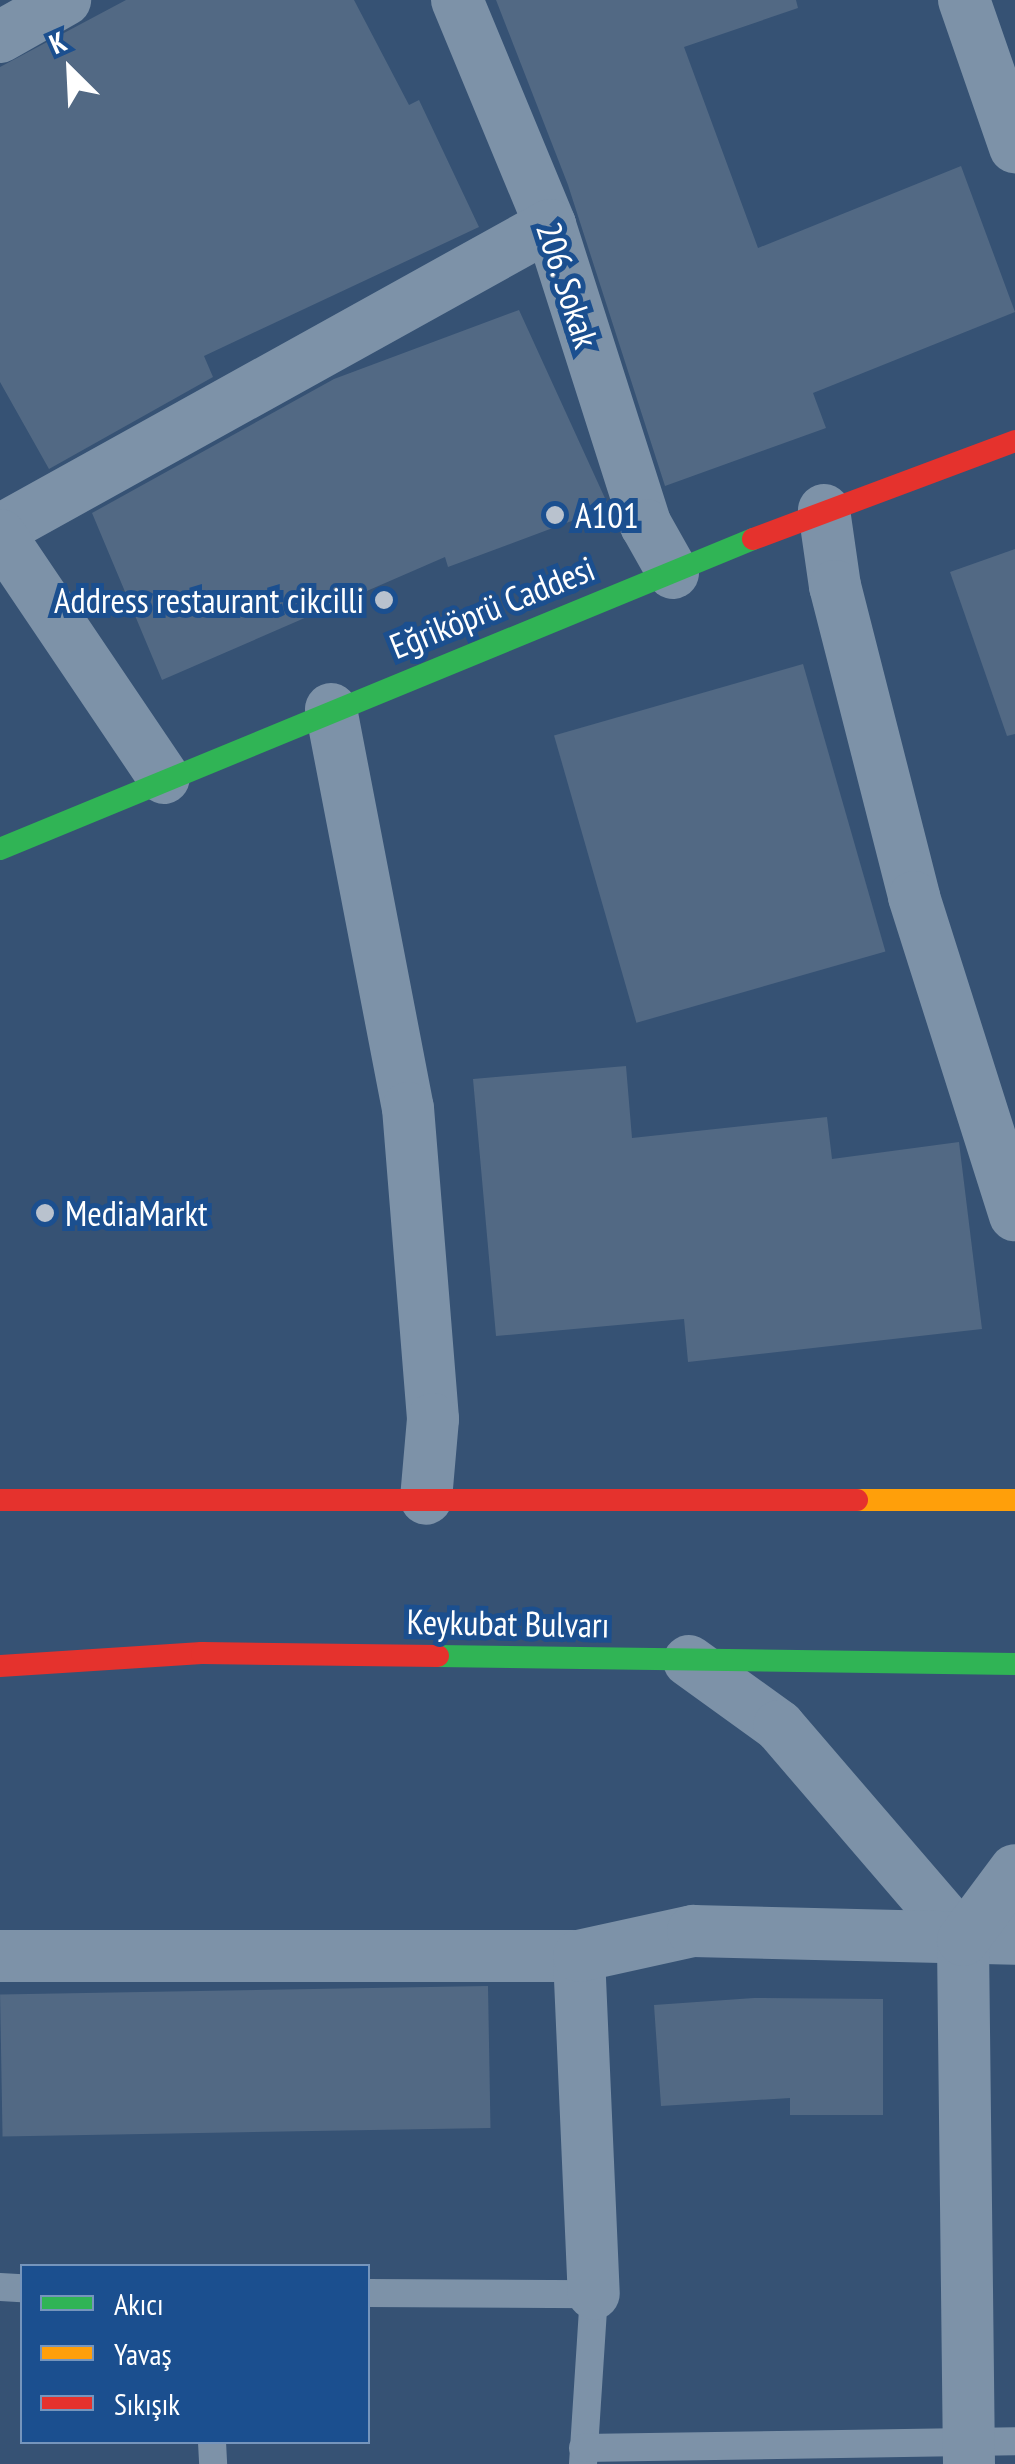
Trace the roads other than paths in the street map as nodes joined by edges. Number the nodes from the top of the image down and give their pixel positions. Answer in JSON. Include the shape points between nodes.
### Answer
{"nodes":[{"id":1,"x":65,"y":0,"type":"edge"},
{"id":2,"x":457,"y":0,"type":"edge"},
{"id":3,"x":964,"y":0,"type":"edge"},
{"id":4,"x":0,"y":37,"type":"edge"},
{"id":5,"x":1015,"y":147,"type":"edge"},
{"id":6,"x":550,"y":225,"type":"junction"},
{"id":7,"x":1015,"y":441,"type":"edge"},
{"id":8,"x":824,"y":510,"type":"junction"},
{"id":9,"x":0,"y":533,"type":"edge"},
{"id":10,"x":673,"y":573,"type":"junction"},
{"id":11,"x":331,"y":709,"type":"junction"},
{"id":12,"x":164,"y":778,"type":"junction"},
{"id":13,"x":0,"y":850,"type":"edge"},
{"id":14,"x":1015,"y":1215,"type":"edge"},
{"id":15,"x":426,"y":1499,"type":"junction"},
{"id":16,"x":0,"y":1500,"type":"edge"},
{"id":17,"x":1015,"y":1500,"type":"edge"},
{"id":18,"x":690,"y":1662,"type":"junction"},
{"id":19,"x":1015,"y":1664,"type":"edge"},
{"id":20,"x":0,"y":1666,"type":"edge"},
{"id":21,"x":1015,"y":1870,"type":"edge"},
{"id":22,"x":1015,"y":1939,"type":"edge"},
{"id":23,"x":963,"y":1940,"type":"junction"},
{"id":24,"x":0,"y":1956,"type":"edge"},
{"id":25,"x":579,"y":1956,"type":"junction"},
{"id":26,"x":370,"y":2294,"type":"edge"},
{"id":27,"x":594,"y":2294,"type":"junction"},
{"id":28,"x":984,"y":2449,"type":"edge"},
{"id":29,"x":583,"y":2456,"type":"edge"}],
"edges":[{"from":1,"to":4,"type":"street"},
{"from":2,"to":6,"type":"street","name":"206. Sokak"},
{"from":3,"to":5,"type":"street"},
{"from":6,"to":9,"type":"street"},
{"from":6,"to":10,"type":"street","name":"206. Sokak","via":[[646,525]]},
{"from":7,"to":8,"type":"main road","name":"Eğriköprü Caddesi"},
{"from":8,"to":10,"type":"main road","name":"Eğriköprü Caddesi"},
{"from":8,"to":14,"type":"street","via":[[835,586],[914,897]]},
{"from":9,"to":12,"type":"street"},
{"from":10,"to":11,"type":"main road","name":"Eğriköprü Caddesi"},
{"from":11,"to":12,"type":"main road","name":"Eğriköprü Caddesi"},
{"from":11,"to":15,"type":"street","via":[[408,1108],[432,1419]]},
{"from":12,"to":13,"type":"main road","name":"Eğriköprü Caddesi"},
{"from":15,"to":16,"type":"main road"},
{"from":15,"to":17,"type":"main road"},
{"from":18,"to":19,"type":"main road","name":"Keykubat Bulvarı"},
{"from":18,"to":20,"type":"main road","name":"Keykubat Bulvarı","via":[[202,1653]]},
{"from":18,"to":23,"type":"street","via":[[779,1726]]},
{"from":21,"to":23,"type":"street"},
{"from":22,"to":23,"type":"street"},
{"from":23,"to":25,"type":"street","via":[[693,1932]]},
{"from":23,"to":28,"type":"street"},
{"from":24,"to":25,"type":"street"},
{"from":25,"to":27,"type":"street"},
{"from":26,"to":27,"type":"lane"},
{"from":27,"to":29,"type":"lane"},
{"from":28,"to":29,"type":"lane"}]}
